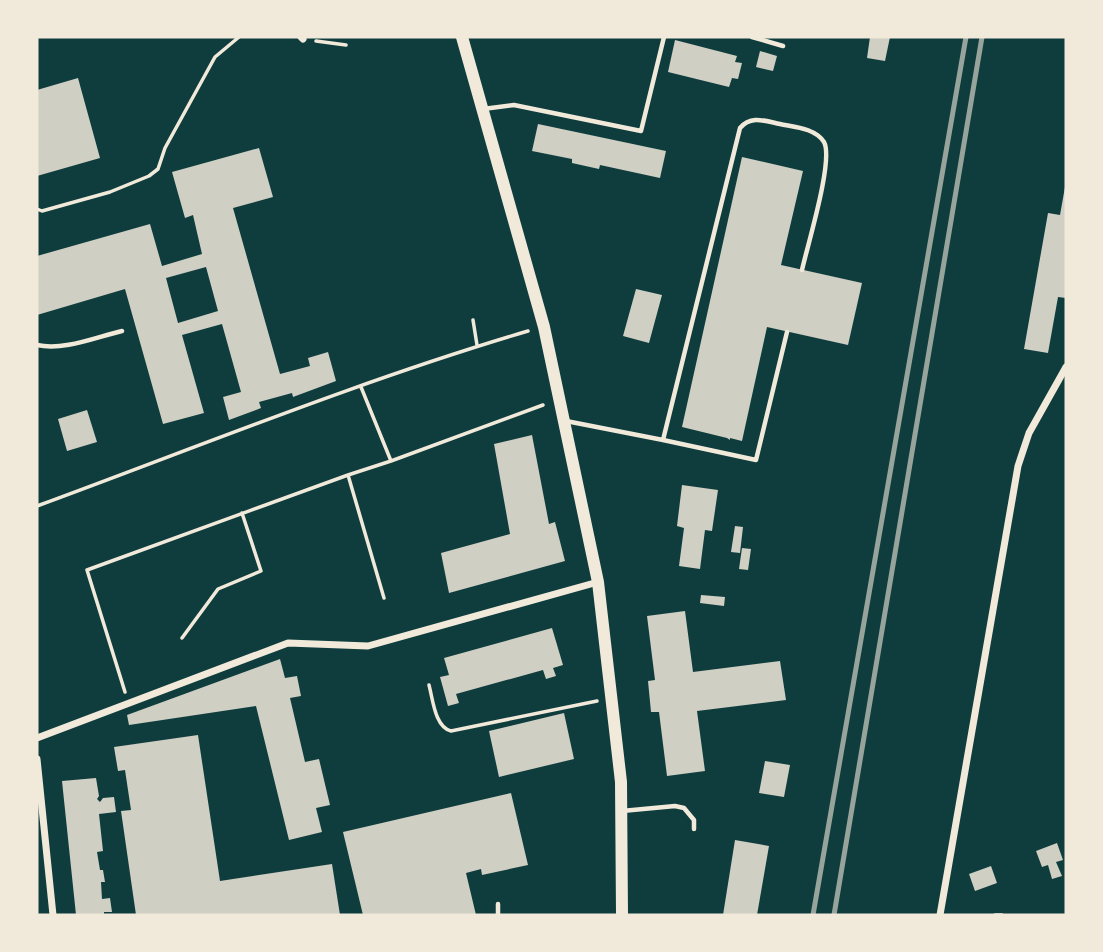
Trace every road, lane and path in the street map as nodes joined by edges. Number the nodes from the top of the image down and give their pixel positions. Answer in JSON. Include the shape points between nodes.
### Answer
{"nodes":[{"id":1,"x":239,"y":37,"type":"edge"},
{"id":2,"x":462,"y":37,"type":"edge"},
{"id":3,"x":664,"y":37,"type":"edge"},
{"id":4,"x":752,"y":37,"type":"edge"},
{"id":5,"x":302,"y":38,"type":"edge"},
{"id":6,"x":345,"y":45,"type":"dead end"},
{"id":7,"x":783,"y":46,"type":"dead end"},
{"id":8,"x":483,"y":109,"type":"junction"},
{"id":9,"x":37,"y":209,"type":"edge"},
{"id":10,"x":802,"y":270,"type":"dead end"},
{"id":11,"x":473,"y":320,"type":"dead end"},
{"id":12,"x":544,"y":327,"type":"junction"},
{"id":13,"x":122,"y":331,"type":"dead end"},
{"id":14,"x":787,"y":332,"type":"dead end"},
{"id":15,"x":37,"y":345,"type":"edge"},
{"id":16,"x":477,"y":346,"type":"junction"},
{"id":17,"x":1066,"y":368,"type":"edge"},
{"id":18,"x":361,"y":386,"type":"junction"},
{"id":19,"x":560,"y":399,"type":"junction"},
{"id":20,"x":565,"y":421,"type":"junction"},
{"id":21,"x":663,"y":440,"type":"junction"},
{"id":22,"x":391,"y":461,"type":"junction"},
{"id":23,"x":348,"y":475,"type":"junction"},
{"id":24,"x":37,"y":506,"type":"edge"},
{"id":25,"x":242,"y":513,"type":"junction"},
{"id":26,"x":598,"y":582,"type":"junction"},
{"id":27,"x":384,"y":598,"type":"dead end"},
{"id":28,"x":182,"y":638,"type":"dead end"},
{"id":29,"x":429,"y":685,"type":"dead end"},
{"id":30,"x":612,"y":698,"type":"junction"},
{"id":31,"x":128,"y":704,"type":"junction"},
{"id":32,"x":37,"y":738,"type":"edge"},
{"id":33,"x":37,"y":759,"type":"edge"},
{"id":34,"x":622,"y":811,"type":"junction"},
{"id":35,"x":694,"y":829,"type":"dead end"},
{"id":36,"x":498,"y":904,"type":"dead end"},
{"id":37,"x":53,"y":915,"type":"edge"},
{"id":38,"x":498,"y":915,"type":"edge"},
{"id":39,"x":622,"y":915,"type":"edge"},
{"id":40,"x":940,"y":915,"type":"edge"},
{"id":41,"x":995,"y":915,"type":"edge"},
{"id":42,"x":1002,"y":915,"type":"edge"}],
"edges":[{"from":1,"to":9,"type":"path","via":[[215,57],[158,169],[110,192]]},
{"from":2,"to":8,"type":"main road"},
{"from":3,"to":8,"type":"lane","via":[[641,131],[514,105]]},
{"from":4,"to":7,"type":"lane"},
{"from":5,"to":6,"type":"path"},
{"from":8,"to":12,"type":"main road"},
{"from":10,"to":21,"type":"lane","via":[[825,174],[824,142],[812,131],[746,121],[740,128]]},
{"from":11,"to":16,"type":"path"},
{"from":12,"to":16,"type":"path"},
{"from":12,"to":19,"type":"main road"},
{"from":13,"to":15,"type":"lane","via":[[65,345]]},
{"from":14,"to":21,"type":"lane","via":[[756,460]]},
{"from":16,"to":18,"type":"path"},
{"from":17,"to":40,"type":"street","via":[[1029,433],[1018,466]]},
{"from":18,"to":22,"type":"path"},
{"from":18,"to":24,"type":"path"},
{"from":19,"to":20,"type":"main road"},
{"from":19,"to":22,"type":"path"},
{"from":20,"to":21,"type":"lane"},
{"from":20,"to":26,"type":"main road"},
{"from":22,"to":23,"type":"path"},
{"from":23,"to":25,"type":"path"},
{"from":23,"to":27,"type":"path"},
{"from":25,"to":28,"type":"path","via":[[261,570],[218,589]]},
{"from":25,"to":31,"type":"path","via":[[87,570]]},
{"from":26,"to":30,"type":"main road"},
{"from":26,"to":31,"type":"street","via":[[368,646],[288,643]]},
{"from":29,"to":30,"type":"path","via":[[439,723],[451,731]]},
{"from":30,"to":34,"type":"main road"},
{"from":31,"to":32,"type":"street"},
{"from":33,"to":37,"type":"street"},
{"from":34,"to":35,"type":"lane","via":[[684,808],[694,820]]},
{"from":34,"to":39,"type":"main road"},
{"from":36,"to":38,"type":"lane"},
{"from":41,"to":42,"type":"path"}]}
